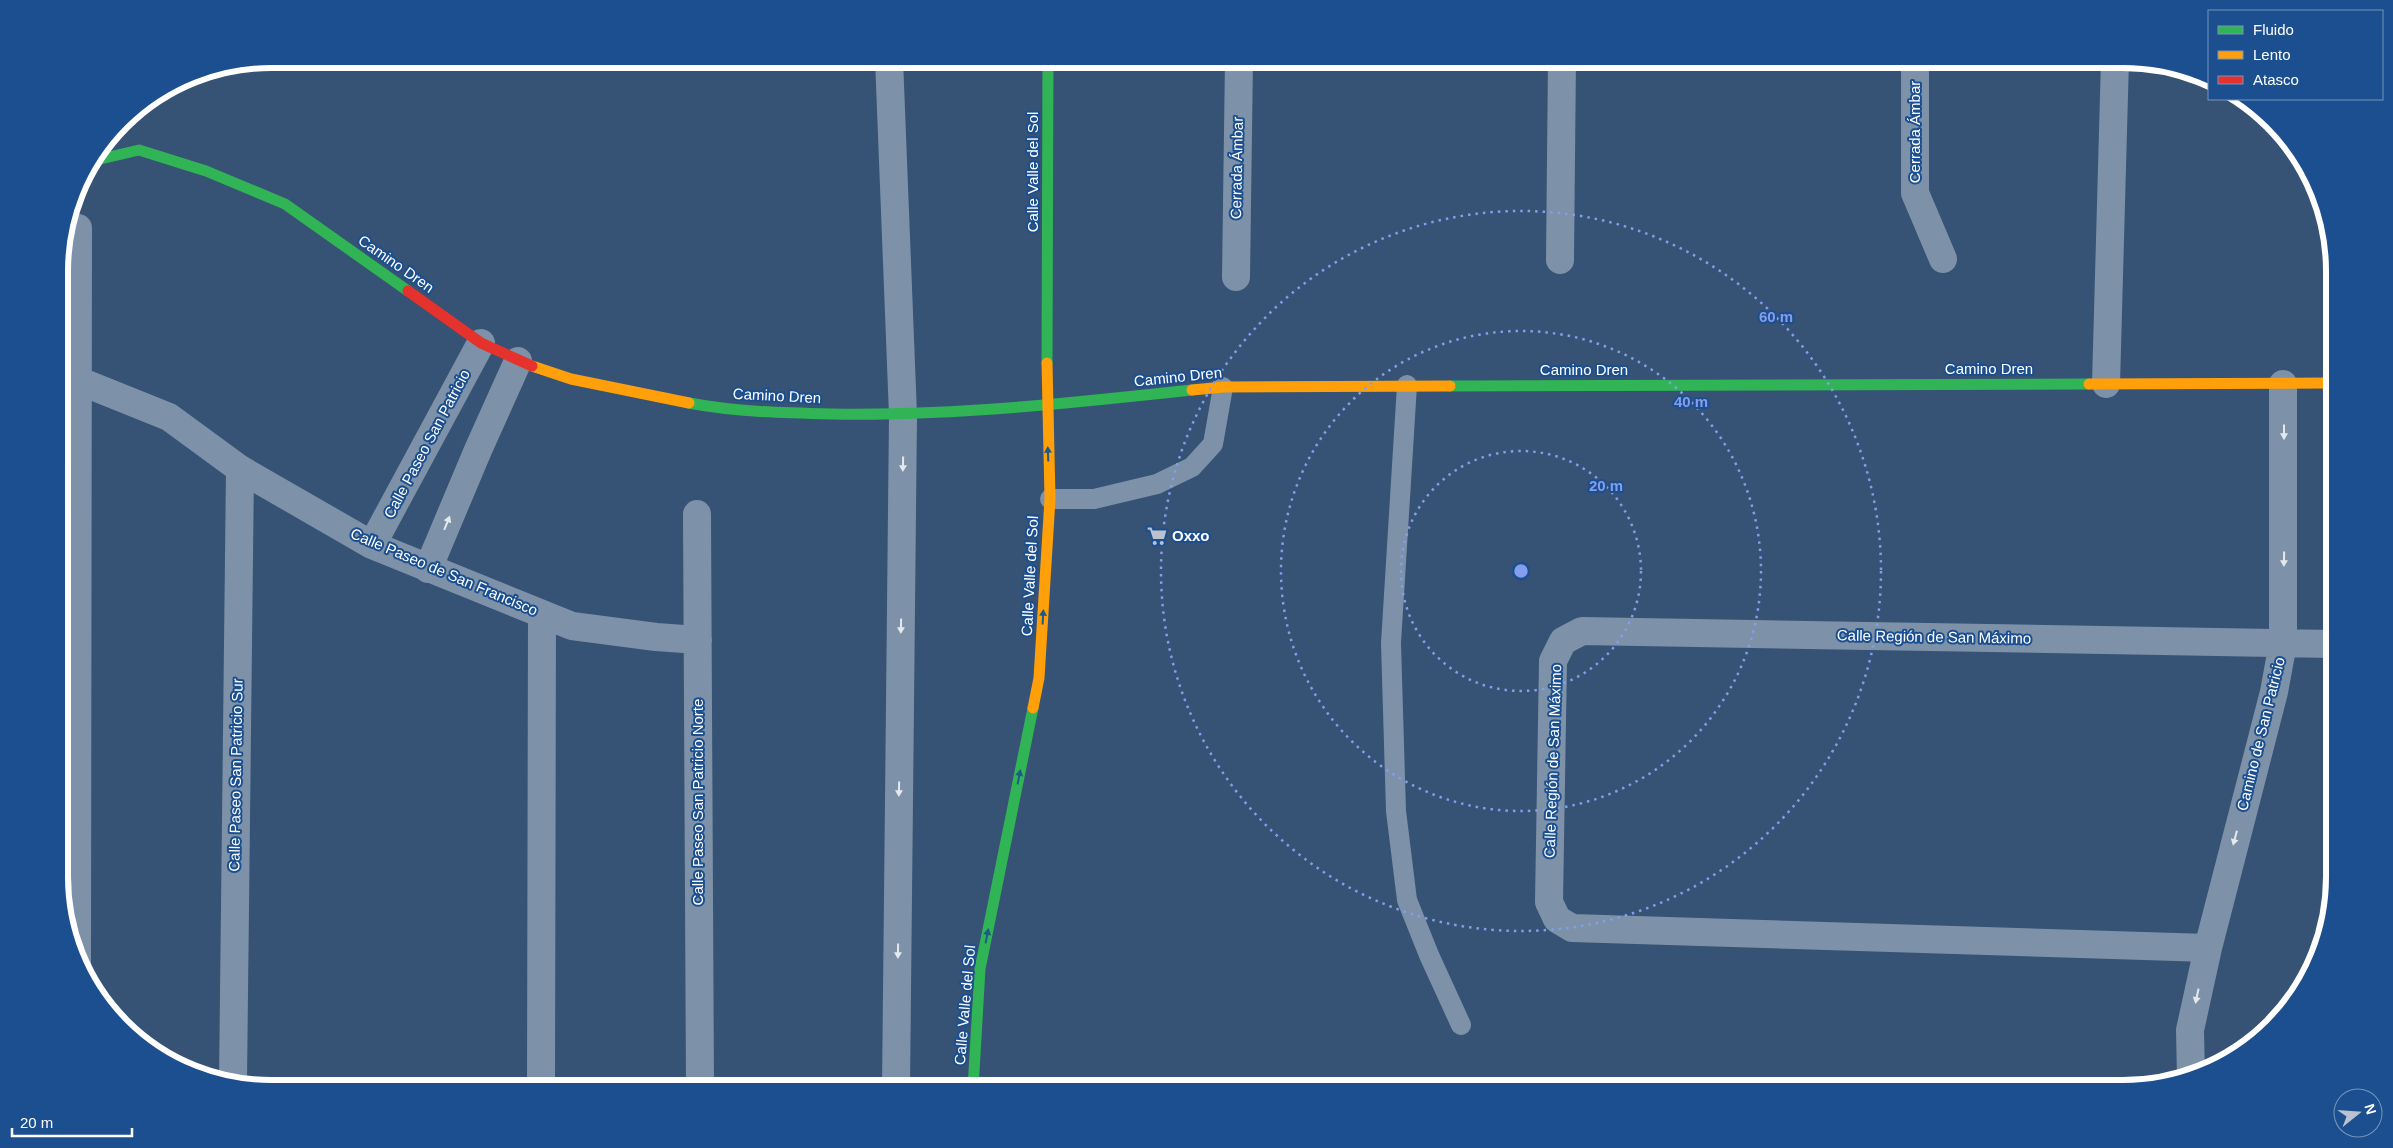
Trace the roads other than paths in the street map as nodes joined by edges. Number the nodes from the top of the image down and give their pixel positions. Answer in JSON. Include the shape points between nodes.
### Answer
{"nodes":[{"id":1,"x":889,"y":68,"type":"edge"},
{"id":2,"x":1048,"y":68,"type":"edge"},
{"id":3,"x":1239,"y":68,"type":"edge"},
{"id":4,"x":1562,"y":68,"type":"edge"},
{"id":5,"x":1914,"y":68,"type":"edge"},
{"id":6,"x":2114,"y":68,"type":"edge"},
{"id":7,"x":102,"y":159,"type":"edge"},
{"id":8,"x":78,"y":228,"type":"dead end"},
{"id":9,"x":1943,"y":259,"type":"dead end"},
{"id":10,"x":1560,"y":260,"type":"dead end"},
{"id":11,"x":1236,"y":276,"type":"dead end"},
{"id":12,"x":481,"y":343,"type":"junction"},
{"id":13,"x":518,"y":361,"type":"junction"},
{"id":14,"x":77,"y":380,"type":"junction"},
{"id":15,"x":2326,"y":383,"type":"edge"},
{"id":16,"x":2106,"y":384,"type":"junction"},
{"id":17,"x":2283,"y":384,"type":"junction"},
{"id":18,"x":1407,"y":385,"type":"junction"},
{"id":19,"x":1223,"y":387,"type":"junction"},
{"id":20,"x":1047,"y":406,"type":"junction"},
{"id":21,"x":904,"y":415,"type":"junction"},
{"id":22,"x":240,"y":469,"type":"junction"},
{"id":23,"x":1050,"y":499,"type":"junction"},
{"id":24,"x":697,"y":514,"type":"dead end"},
{"id":25,"x":372,"y":545,"type":"junction"},
{"id":26,"x":428,"y":568,"type":"junction"},
{"id":27,"x":542,"y":614,"type":"junction"},
{"id":28,"x":698,"y":640,"type":"junction"},
{"id":29,"x":2283,"y":643,"type":"junction"},
{"id":30,"x":2326,"y":644,"type":"edge"},
{"id":31,"x":77,"y":940,"type":"edge"},
{"id":32,"x":2208,"y":948,"type":"junction"},
{"id":33,"x":1461,"y":1025,"type":"dead end"},
{"id":34,"x":2190,"y":1069,"type":"edge"},
{"id":35,"x":233,"y":1077,"type":"edge"},
{"id":36,"x":541,"y":1080,"type":"edge"},
{"id":37,"x":700,"y":1080,"type":"edge"},
{"id":38,"x":896,"y":1080,"type":"edge"},
{"id":39,"x":974,"y":1080,"type":"edge"}],
"edges":[{"from":1,"to":21,"type":"street"},
{"from":2,"to":20,"type":"street","name":"Calle Valle del Sol"},
{"from":3,"to":11,"type":"street","name":"Cerrada Ámbar"},
{"from":4,"to":10,"type":"street"},
{"from":5,"to":9,"type":"street","name":"Cerrada Ámbar","via":[[1915,192]]},
{"from":6,"to":16,"type":"street"},
{"from":7,"to":12,"type":"street","name":"Camino Dren","via":[[139,150],[206,171],[285,204]]},
{"from":8,"to":14,"type":"street"},
{"from":12,"to":13,"type":"street","name":"Camino Dren"},
{"from":12,"to":25,"type":"street","name":"Calle Paseo San Patricio"},
{"from":13,"to":21,"type":"street","name":"Camino Dren","via":[[581,381],[704,406],[788,413]]},
{"from":26,"to":13,"type":"street","one_way":true},
{"from":14,"to":22,"type":"street","name":"Calle Paseo de San Francisco","via":[[169,417]]},
{"from":14,"to":31,"type":"street"},
{"from":15,"to":17,"type":"street","name":"Camino Dren"},
{"from":16,"to":17,"type":"street","name":"Camino Dren"},
{"from":16,"to":18,"type":"street","name":"Camino Dren"},
{"from":17,"to":29,"type":"street","name":"Camino de San Patricio","one_way":true},
{"from":18,"to":19,"type":"street","name":"Camino Dren"},
{"from":18,"to":33,"type":"lane","via":[[1392,643],[1396,811],[1407,900]]},
{"from":19,"to":20,"type":"street","name":"Camino Dren"},
{"from":19,"to":23,"type":"lane","via":[[1213,444],[1192,466],[1157,484],[1094,499]]},
{"from":20,"to":21,"type":"street","name":"Camino Dren"},
{"from":23,"to":20,"type":"street","name":"Calle Valle del Sol","one_way":true},
{"from":21,"to":38,"type":"street","one_way":true},
{"from":22,"to":25,"type":"street","name":"Calle Paseo de San Francisco"},
{"from":22,"to":35,"type":"street","name":"Calle Paseo San Patricio Sur"},
{"from":39,"to":23,"type":"street","name":"Calle Valle del Sol","one_way":true,"via":[[980,969],[1039,678]]},
{"from":24,"to":28,"type":"street","name":"Calle Paseo San Patricio Norte"},
{"from":25,"to":26,"type":"street","name":"Calle Paseo de San Francisco"},
{"from":26,"to":27,"type":"street","name":"Calle Paseo de San Francisco"},
{"from":27,"to":28,"type":"street","name":"Calle Paseo de San Francisco","via":[[572,626],[656,638]]},
{"from":27,"to":36,"type":"street"},
{"from":28,"to":37,"type":"street","name":"Calle Paseo San Patricio Norte"},
{"from":29,"to":30,"type":"street","name":"Calle Región de San Máximo"},
{"from":29,"to":32,"type":"street","name":"Camino de San Patricio","one_way":true,"via":[[2274,692]]},
{"from":29,"to":32,"type":"street","name":"Calle Región de San Máximo","via":[[1582,631],[1563,641],[1553,661],[1549,902],[1557,919],[1572,928]]},
{"from":32,"to":34,"type":"street","name":"Camino de San Patricio","one_way":true,"via":[[2190,1030]]}]}
